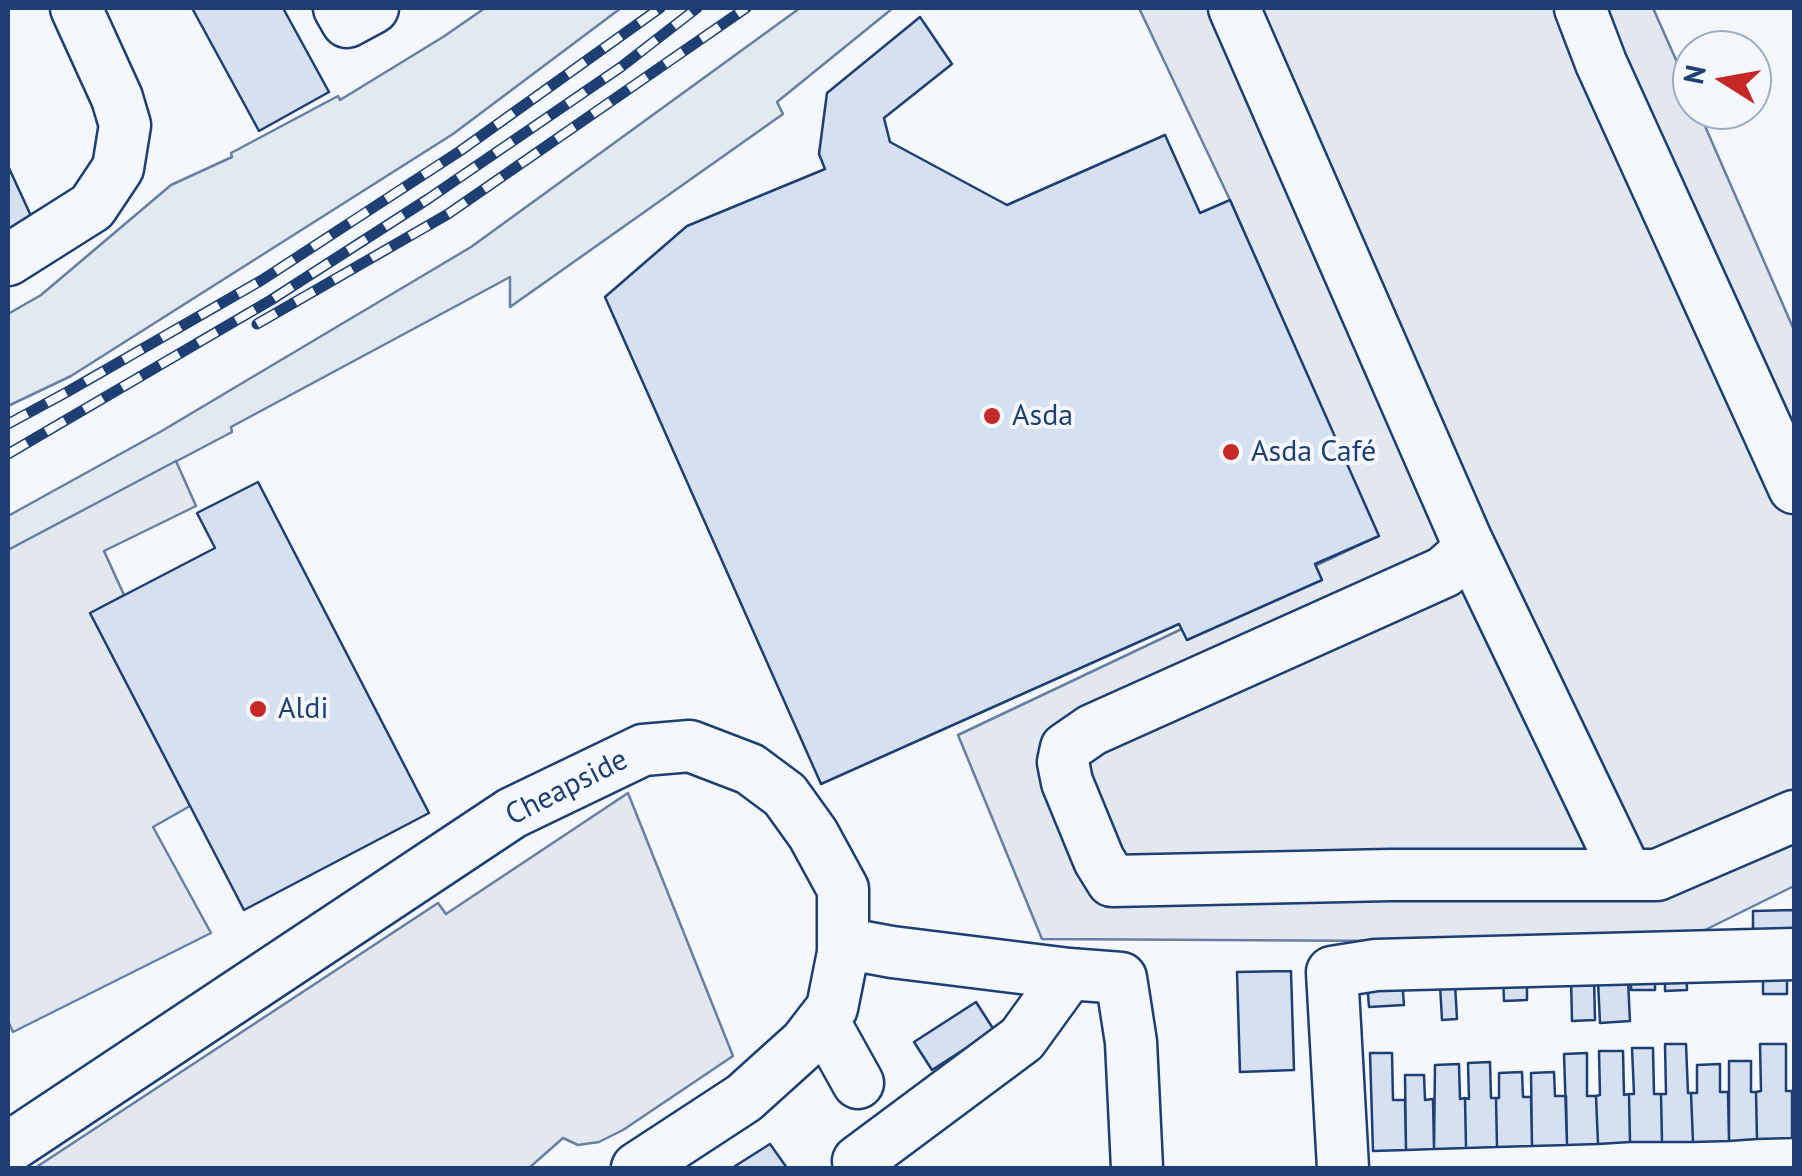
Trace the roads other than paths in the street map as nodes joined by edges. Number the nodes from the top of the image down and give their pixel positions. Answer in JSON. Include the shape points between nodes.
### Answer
{"nodes":[{"id":1,"x":76,"y":8,"type":"edge"},
{"id":2,"x":339,"y":8,"type":"edge"},
{"id":3,"x":373,"y":8,"type":"edge"},
{"id":4,"x":1234,"y":8,"type":"edge"},
{"id":5,"x":1580,"y":8,"type":"edge"},
{"id":6,"x":8,"y":260,"type":"edge"},
{"id":7,"x":1794,"y":488,"type":"edge"},
{"id":8,"x":1466,"y":539,"type":"junction"},
{"id":9,"x":1794,"y":816,"type":"edge"},
{"id":10,"x":1627,"y":875,"type":"junction"},
{"id":11,"x":843,"y":943,"type":"junction"},
{"id":12,"x":1794,"y":954,"type":"edge"},
{"id":13,"x":1069,"y":974,"type":"junction"},
{"id":14,"x":823,"y":1020,"type":"junction"},
{"id":15,"x":858,"y":1083,"type":"dead end"},
{"id":16,"x":8,"y":1148,"type":"edge"},
{"id":17,"x":860,"y":1154,"type":"edge"},
{"id":18,"x":637,"y":1168,"type":"edge"},
{"id":19,"x":1138,"y":1168,"type":"edge"},
{"id":20,"x":1343,"y":1168,"type":"edge"}],
"edges":[{"from":1,"to":6,"type":"street","via":[[117,98],[124,125],[118,168],[92,207]]},
{"from":2,"to":3,"type":"street","via":[[347,22]]},
{"from":4,"to":8,"type":"street"},
{"from":5,"to":7,"type":"street"},
{"from":8,"to":10,"type":"street"},
{"from":8,"to":10,"type":"street","via":[[1462,556],[1444,572],[1092,730],[1066,748],[1067,782],[1099,860],[1112,881]]},
{"from":9,"to":10,"type":"street","via":[[1657,875]]},
{"from":11,"to":13,"type":"street"},
{"from":11,"to":14,"type":"street","name":"Cheapside","via":[[832,1008]]},
{"from":11,"to":16,"type":"street","name":"Cheapside","via":[[844,889],[785,795],[750,769],[690,746],[643,750],[512,813]]},
{"from":12,"to":20,"type":"street","via":[[1376,965],[1332,972]]},
{"from":13,"to":17,"type":"street","via":[[1022,1039]]},
{"from":13,"to":19,"type":"street","via":[[1121,978]]},
{"from":14,"to":15,"type":"street"},
{"from":14,"to":18,"type":"street","name":"Cheapside","via":[[744,1098]]}]}
